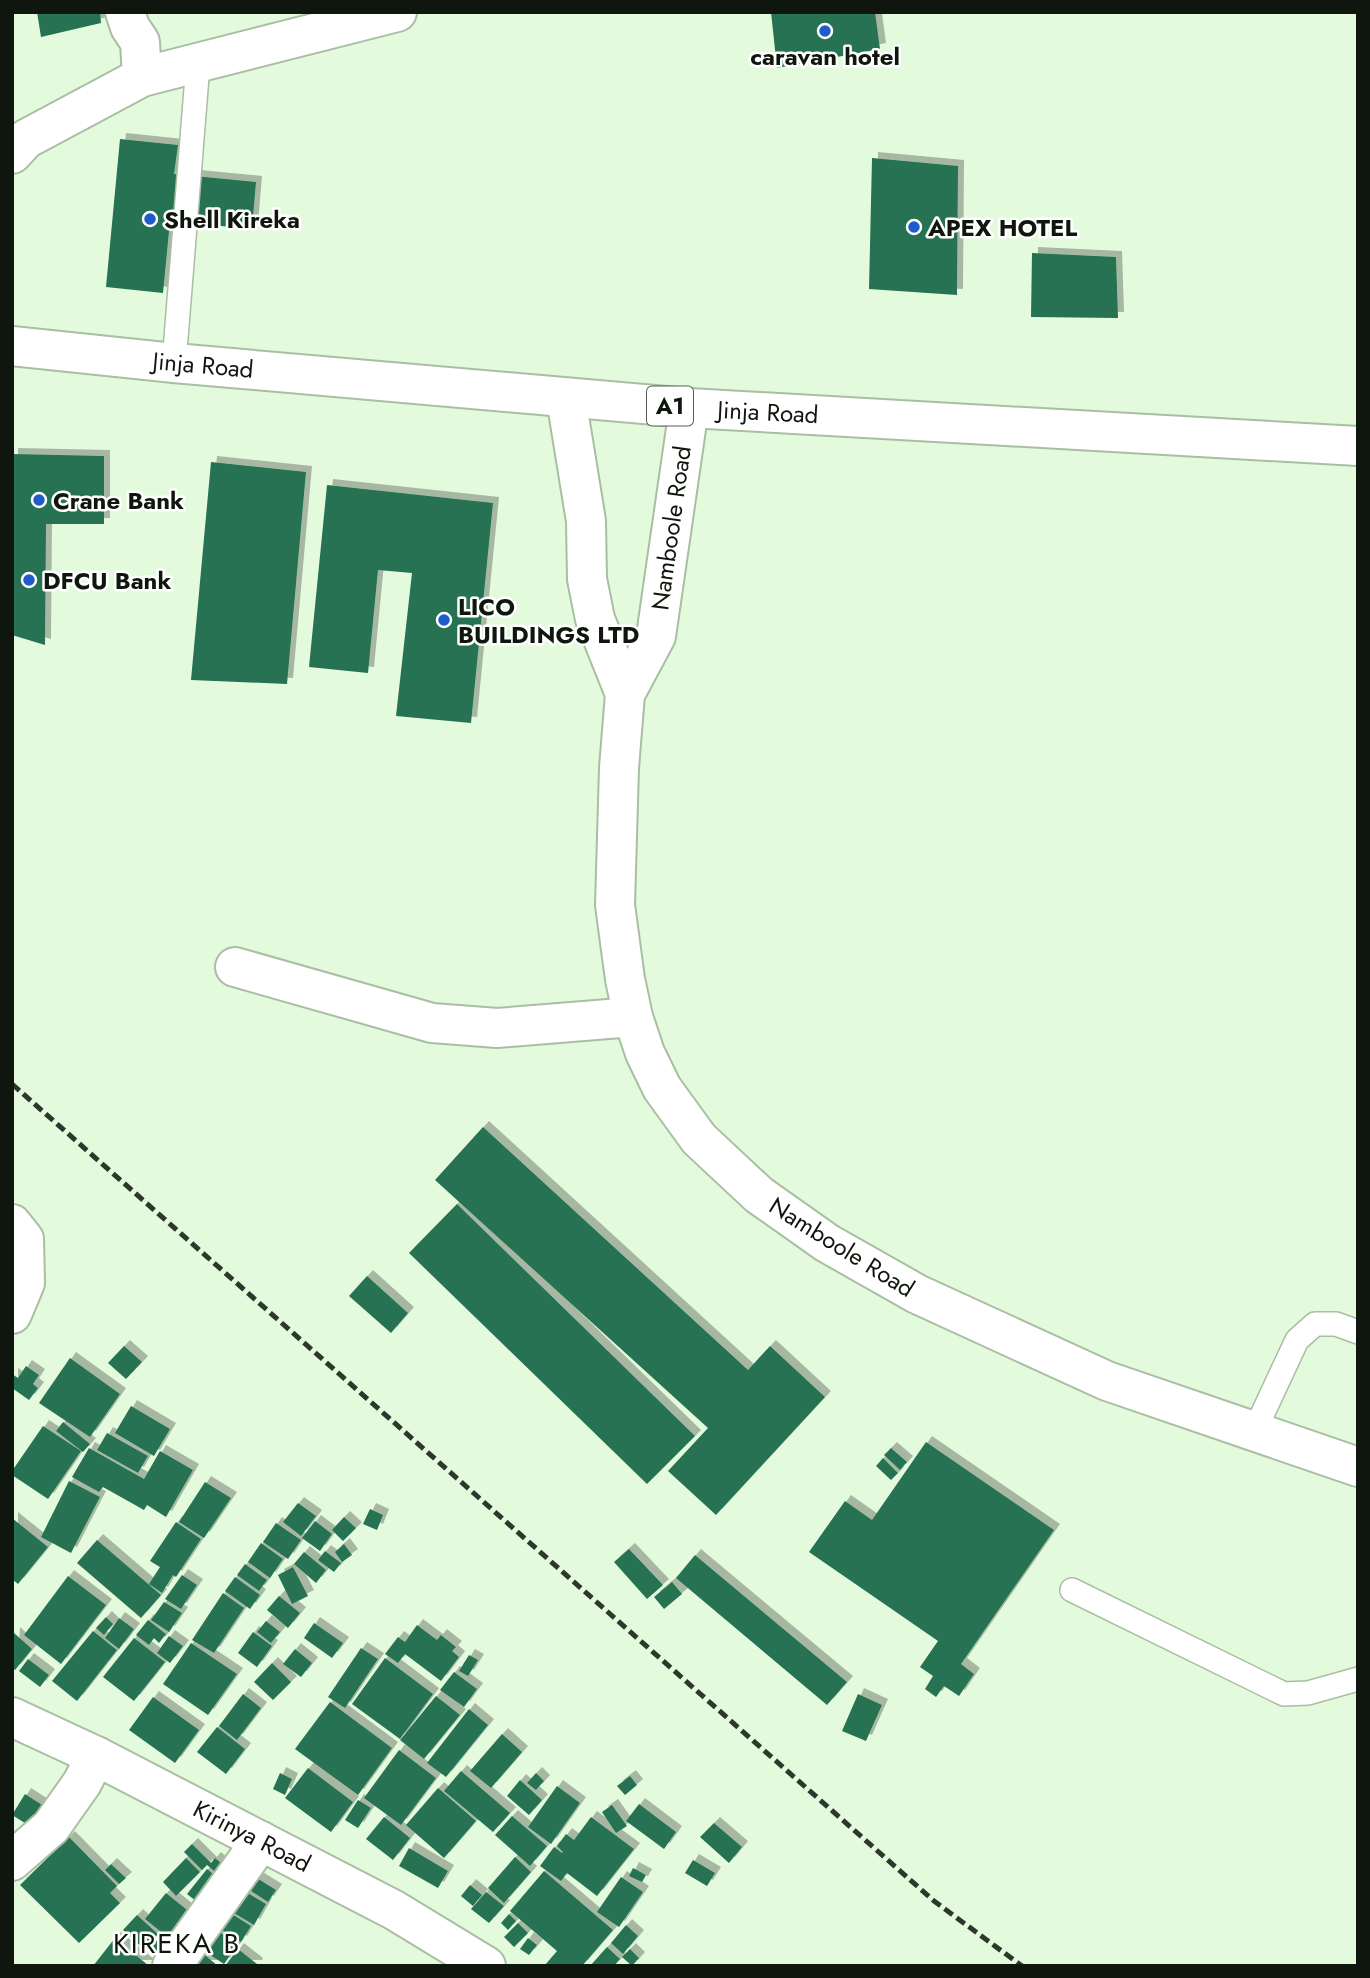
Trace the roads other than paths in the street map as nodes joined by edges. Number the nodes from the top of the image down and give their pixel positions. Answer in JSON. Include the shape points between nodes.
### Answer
{"nodes":[{"id":1,"x":125,"y":12,"type":"edge"},
{"id":2,"x":397,"y":12,"type":"edge"},
{"id":3,"x":198,"y":64,"type":"junction"},
{"id":4,"x":142,"y":77,"type":"junction"},
{"id":5,"x":12,"y":154,"type":"edge"},
{"id":6,"x":12,"y":346,"type":"edge"},
{"id":7,"x":174,"y":363,"type":"junction"},
{"id":8,"x":566,"y":398,"type":"junction"},
{"id":9,"x":689,"y":408,"type":"junction"},
{"id":10,"x":1351,"y":446,"type":"edge"},
{"id":11,"x":625,"y":694,"type":"junction"},
{"id":12,"x":234,"y":967,"type":"dead end"},
{"id":13,"x":633,"y":1017,"type":"junction"},
{"id":14,"x":12,"y":1224,"type":"edge"},
{"id":15,"x":12,"y":1314,"type":"edge"},
{"id":16,"x":1358,"y":1332,"type":"edge"},
{"id":17,"x":1254,"y":1432,"type":"junction"},
{"id":18,"x":1358,"y":1467,"type":"edge"},
{"id":19,"x":1072,"y":1590,"type":"dead end"},
{"id":20,"x":1358,"y":1679,"type":"edge"},
{"id":21,"x":12,"y":1717,"type":"edge"},
{"id":22,"x":96,"y":1756,"type":"junction"},
{"id":23,"x":261,"y":1841,"type":"junction"},
{"id":24,"x":12,"y":1861,"type":"edge"},
{"id":25,"x":172,"y":1966,"type":"edge"},
{"id":26,"x":486,"y":1966,"type":"edge"}],
"edges":[{"from":1,"to":4,"type":"main road","via":[[140,42]]},
{"from":2,"to":3,"type":"main road"},
{"from":3,"to":4,"type":"main road"},
{"from":3,"to":7,"type":"lane"},
{"from":4,"to":5,"type":"main road","via":[[26,139]]},
{"from":6,"to":7,"type":"main road","name":"Jinja Road","number":"A1"},
{"from":7,"to":8,"type":"main road","name":"Jinja Road","number":"A1"},
{"from":8,"to":9,"type":"main road","name":"Jinja Road","number":"A1"},
{"from":8,"to":11,"type":"main road","via":[[586,521],[587,579],[595,620]]},
{"from":9,"to":10,"type":"main road","name":"Jinja Road","number":"A1"},
{"from":9,"to":11,"type":"main road","name":"Namboole Road","via":[[656,636]]},
{"from":11,"to":13,"type":"main road","name":"Namboole Road","via":[[615,905]]},
{"from":12,"to":13,"type":"main road","via":[[432,1023],[497,1028]]},
{"from":13,"to":17,"type":"main road","name":"Namboole Road","via":[[662,1088],[699,1139],[758,1195],[827,1243],[916,1294],[1107,1381]]},
{"from":14,"to":15,"type":"main road","via":[[23,1239],[24,1283]]},
{"from":16,"to":17,"type":"lane","via":[[1336,1324],[1315,1324],[1297,1340]]},
{"from":17,"to":18,"type":"main road","name":"Namboole Road"},
{"from":19,"to":20,"type":"lane","via":[[1284,1694],[1308,1693]]},
{"from":21,"to":22,"type":"main road","name":"Kirinya Road"},
{"from":22,"to":23,"type":"main road","name":"Kirinya Road"},
{"from":22,"to":24,"type":"main road","via":[[51,1827]]},
{"from":23,"to":25,"type":"main road"},
{"from":23,"to":26,"type":"main road","name":"Kirinya Road","via":[[394,1910]]}]}
